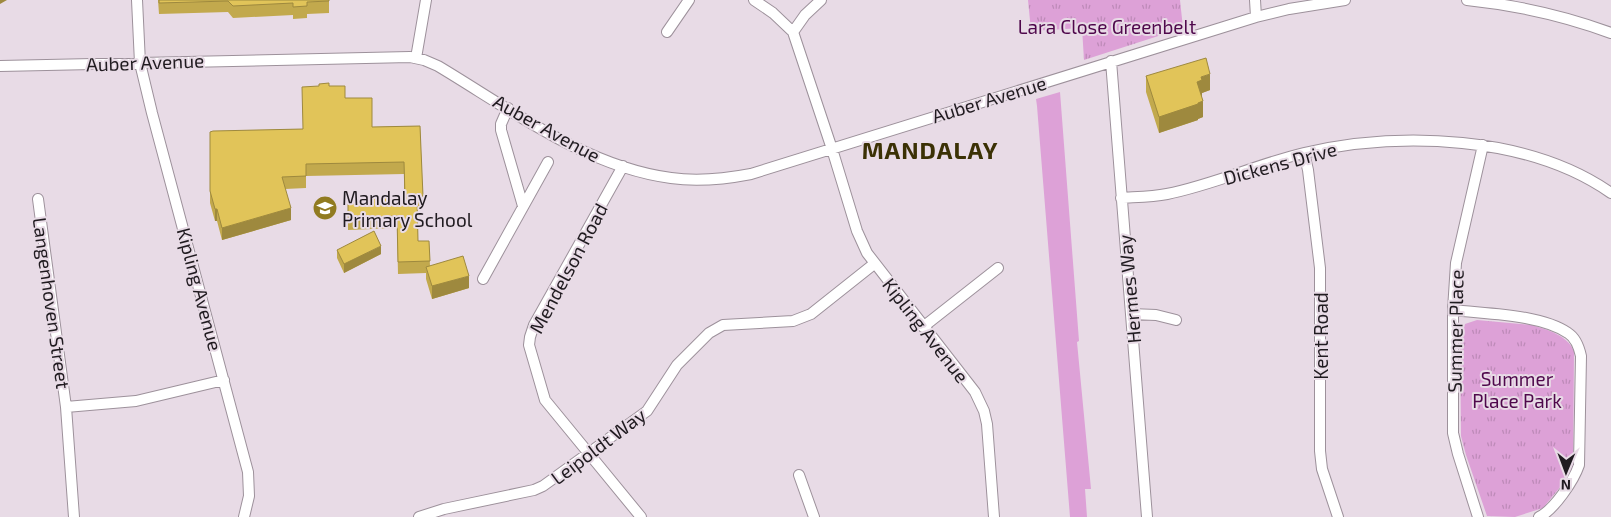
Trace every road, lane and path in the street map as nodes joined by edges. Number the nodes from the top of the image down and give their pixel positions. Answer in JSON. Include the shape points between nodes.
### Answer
{"nodes":[{"id":1,"x":137,"y":0,"type":"edge"},
{"id":2,"x":426,"y":0,"type":"edge"},
{"id":3,"x":689,"y":0,"type":"edge"},
{"id":4,"x":754,"y":0,"type":"edge"},
{"id":5,"x":821,"y":0,"type":"edge"},
{"id":6,"x":1255,"y":0,"type":"edge"},
{"id":7,"x":1346,"y":0,"type":"edge"},
{"id":8,"x":1466,"y":0,"type":"edge"},
{"id":9,"x":1256,"y":17,"type":"junction"},
{"id":10,"x":667,"y":32,"type":"dead end"},
{"id":11,"x":793,"y":32,"type":"junction"},
{"id":12,"x":1611,"y":33,"type":"edge"},
{"id":13,"x":416,"y":58,"type":"junction"},
{"id":14,"x":1111,"y":61,"type":"junction"},
{"id":15,"x":140,"y":62,"type":"junction"},
{"id":16,"x":0,"y":66,"type":"edge"},
{"id":17,"x":508,"y":108,"type":"junction"},
{"id":18,"x":1483,"y":145,"type":"junction"},
{"id":19,"x":832,"y":149,"type":"junction"},
{"id":20,"x":1304,"y":153,"type":"junction"},
{"id":21,"x":548,"y":162,"type":"dead end"},
{"id":22,"x":623,"y":166,"type":"junction"},
{"id":23,"x":1611,"y":194,"type":"edge"},
{"id":24,"x":1122,"y":198,"type":"junction"},
{"id":25,"x":38,"y":199,"type":"dead end"},
{"id":26,"x":524,"y":206,"type":"junction"},
{"id":27,"x":874,"y":264,"type":"junction"},
{"id":28,"x":998,"y":268,"type":"dead end"},
{"id":29,"x":483,"y":279,"type":"dead end"},
{"id":30,"x":1453,"y":310,"type":"junction"},
{"id":31,"x":1131,"y":314,"type":"junction"},
{"id":32,"x":1176,"y":320,"type":"dead end"},
{"id":33,"x":923,"y":327,"type":"junction"},
{"id":34,"x":224,"y":380,"type":"junction"},
{"id":35,"x":66,"y":408,"type":"junction"},
{"id":36,"x":589,"y":454,"type":"junction"},
{"id":37,"x":799,"y":475,"type":"dead end"},
{"id":38,"x":74,"y":517,"type":"edge"},
{"id":39,"x":244,"y":517,"type":"edge"},
{"id":40,"x":419,"y":517,"type":"edge"},
{"id":41,"x":641,"y":517,"type":"edge"},
{"id":42,"x":814,"y":517,"type":"edge"},
{"id":43,"x":994,"y":517,"type":"edge"},
{"id":44,"x":1147,"y":517,"type":"edge"},
{"id":45,"x":1338,"y":517,"type":"edge"},
{"id":46,"x":1478,"y":517,"type":"edge"},
{"id":47,"x":1539,"y":517,"type":"edge"}],
"edges":[{"from":1,"to":15,"type":"street","name":"Kipling Avenue"},
{"from":2,"to":13,"type":"street"},
{"from":3,"to":10,"type":"street"},
{"from":4,"to":11,"type":"street"},
{"from":5,"to":11,"type":"street"},
{"from":6,"to":9,"type":"street"},
{"from":7,"to":9,"type":"street","name":"Auber Avenue"},
{"from":8,"to":12,"type":"street","via":[[1562,18]]},
{"from":9,"to":14,"type":"street","name":"Auber Avenue"},
{"from":11,"to":19,"type":"street","name":"Kipling Avenue"},
{"from":13,"to":15,"type":"street","name":"Auber Avenue"},
{"from":13,"to":17,"type":"street","name":"Auber Avenue","via":[[438,66]]},
{"from":14,"to":19,"type":"street","name":"Auber Avenue"},
{"from":14,"to":24,"type":"street","name":"Hermes Way"},
{"from":15,"to":16,"type":"street","name":"Auber Avenue"},
{"from":15,"to":34,"type":"street","name":"Kipling Avenue"},
{"from":17,"to":22,"type":"street","name":"Auber Avenue","via":[[560,140]]},
{"from":17,"to":26,"type":"street","via":[[501,130]]},
{"from":18,"to":20,"type":"street","name":"Dickens Drive","via":[[1432,141],[1380,142]]},
{"from":18,"to":23,"type":"street","name":"Dickens Drive","via":[[1561,168],[1586,178]]},
{"from":18,"to":30,"type":"street","name":"Summer Place","via":[[1456,263]]},
{"from":19,"to":22,"type":"street","name":"Auber Avenue","via":[[751,174],[712,180],[671,178]]},
{"from":19,"to":27,"type":"street","name":"Kipling Avenue","via":[[861,243]]},
{"from":20,"to":24,"type":"street","name":"Dickens Drive","via":[[1179,191]]},
{"from":20,"to":45,"type":"street","name":"Kent Road","via":[[1320,268],[1320,461]]},
{"from":21,"to":26,"type":"street"},
{"from":22,"to":36,"type":"street","name":"Mendelson Road","via":[[530,337],[530,353],[545,400]]},
{"from":24,"to":31,"type":"street","name":"Hermes Way"},
{"from":25,"to":35,"type":"street","name":"Langenhoven Street"},
{"from":26,"to":29,"type":"street"},
{"from":27,"to":33,"type":"street","name":"Kipling Avenue"},
{"from":27,"to":36,"type":"street","name":"Leipoldt Way","via":[[802,318],[723,325],[709,333],[677,365],[647,411]]},
{"from":28,"to":33,"type":"street"},
{"from":30,"to":46,"type":"street","name":"Summer Place","via":[[1453,433]]},
{"from":30,"to":47,"type":"street","via":[[1536,320],[1568,333],[1578,346],[1581,356],[1579,465],[1574,479],[1549,510]]},
{"from":31,"to":32,"type":"street"},
{"from":31,"to":44,"type":"street","name":"Hermes Way"},
{"from":33,"to":43,"type":"street","name":"Kipling Avenue","via":[[975,392],[984,411]]},
{"from":34,"to":35,"type":"street","via":[[136,401]]},
{"from":34,"to":39,"type":"street","name":"Kipling Avenue","via":[[248,472]]},
{"from":35,"to":38,"type":"street","name":"Langenhoven Street"},
{"from":36,"to":40,"type":"street","name":"Leipoldt Way","via":[[539,488]]},
{"from":36,"to":41,"type":"street","name":"Mendelson Road"},
{"from":37,"to":42,"type":"street"}]}
